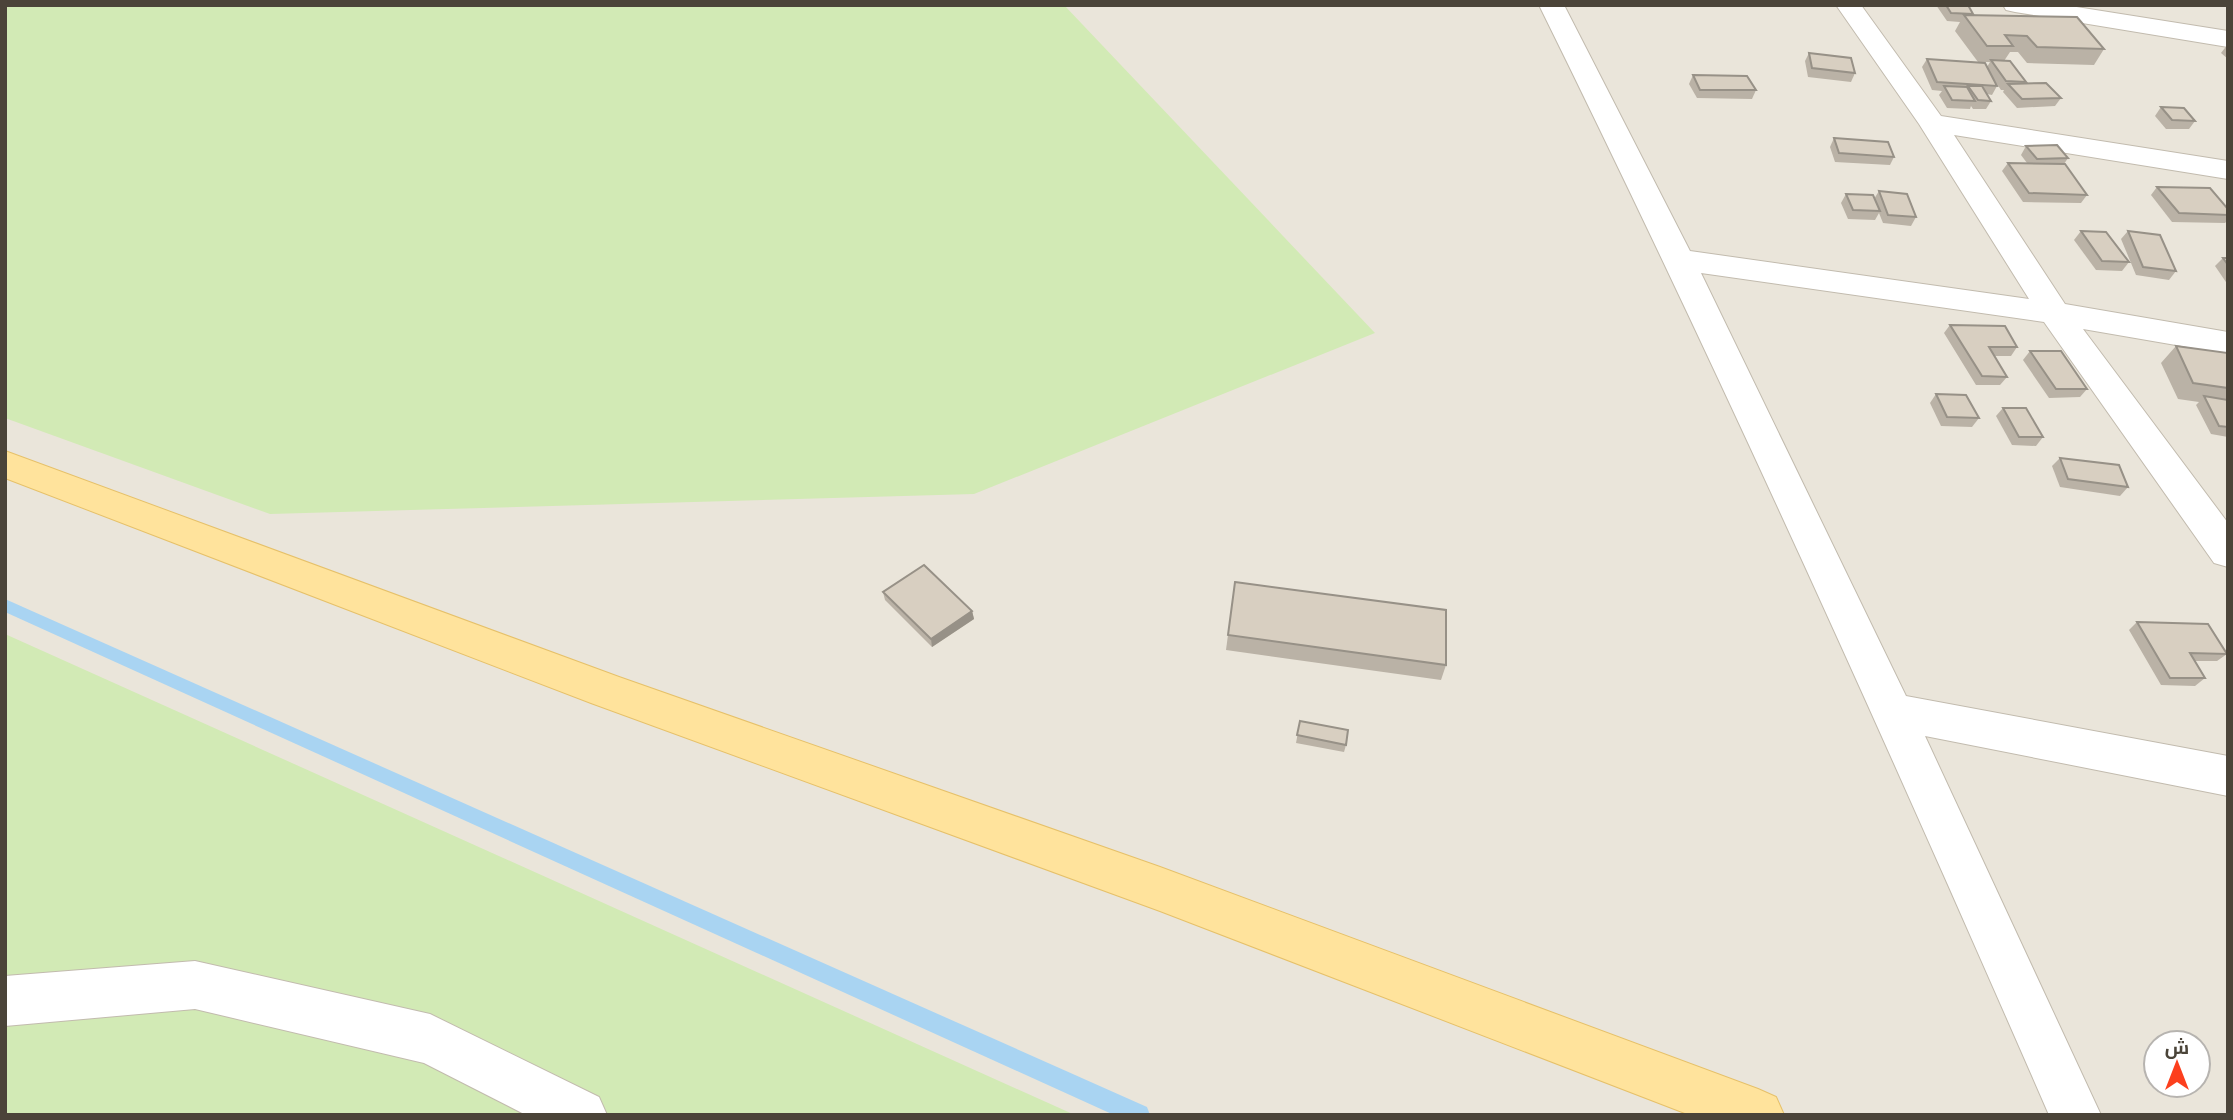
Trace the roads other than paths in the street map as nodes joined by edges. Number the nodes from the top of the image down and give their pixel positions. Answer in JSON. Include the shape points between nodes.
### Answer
{"nodes":[{"id":1,"x":1551,"y":5,"type":"edge"},
{"id":2,"x":1848,"y":5,"type":"edge"},
{"id":3,"x":2015,"y":5,"type":"edge"},
{"id":4,"x":2216,"y":12,"type":"dead end"},
{"id":5,"x":2153,"y":27,"type":"junction"},
{"id":6,"x":2228,"y":39,"type":"edge"},
{"id":7,"x":1932,"y":123,"type":"junction"},
{"id":8,"x":2228,"y":170,"type":"edge"},
{"id":9,"x":1680,"y":260,"type":"junction"},
{"id":10,"x":2054,"y":313,"type":"junction"},
{"id":11,"x":2228,"y":342,"type":"edge"},
{"id":12,"x":5,"y":464,"type":"edge"},
{"id":13,"x":2228,"y":552,"type":"edge"},
{"id":14,"x":1895,"y":712,"type":"junction"},
{"id":15,"x":2228,"y":776,"type":"edge"},
{"id":16,"x":5,"y":1002,"type":"edge"},
{"id":17,"x":581,"y":1115,"type":"edge"},
{"id":18,"x":1758,"y":1115,"type":"edge"},
{"id":19,"x":2075,"y":1115,"type":"edge"}],
"edges":[{"from":1,"to":9,"type":"street"},
{"from":2,"to":7,"type":"street"},
{"from":3,"to":5,"type":"street"},
{"from":4,"to":5,"type":"street"},
{"from":5,"to":6,"type":"street"},
{"from":7,"to":8,"type":"street"},
{"from":7,"to":10,"type":"street"},
{"from":9,"to":10,"type":"street"},
{"from":9,"to":14,"type":"street"},
{"from":10,"to":11,"type":"street"},
{"from":10,"to":13,"type":"street"},
{"from":12,"to":18,"type":"main road","via":[[606,690],[1160,888]]},
{"from":14,"to":15,"type":"street"},
{"from":14,"to":19,"type":"street"},
{"from":16,"to":17,"type":"street","via":[[195,985],[430,1039]]}]}
